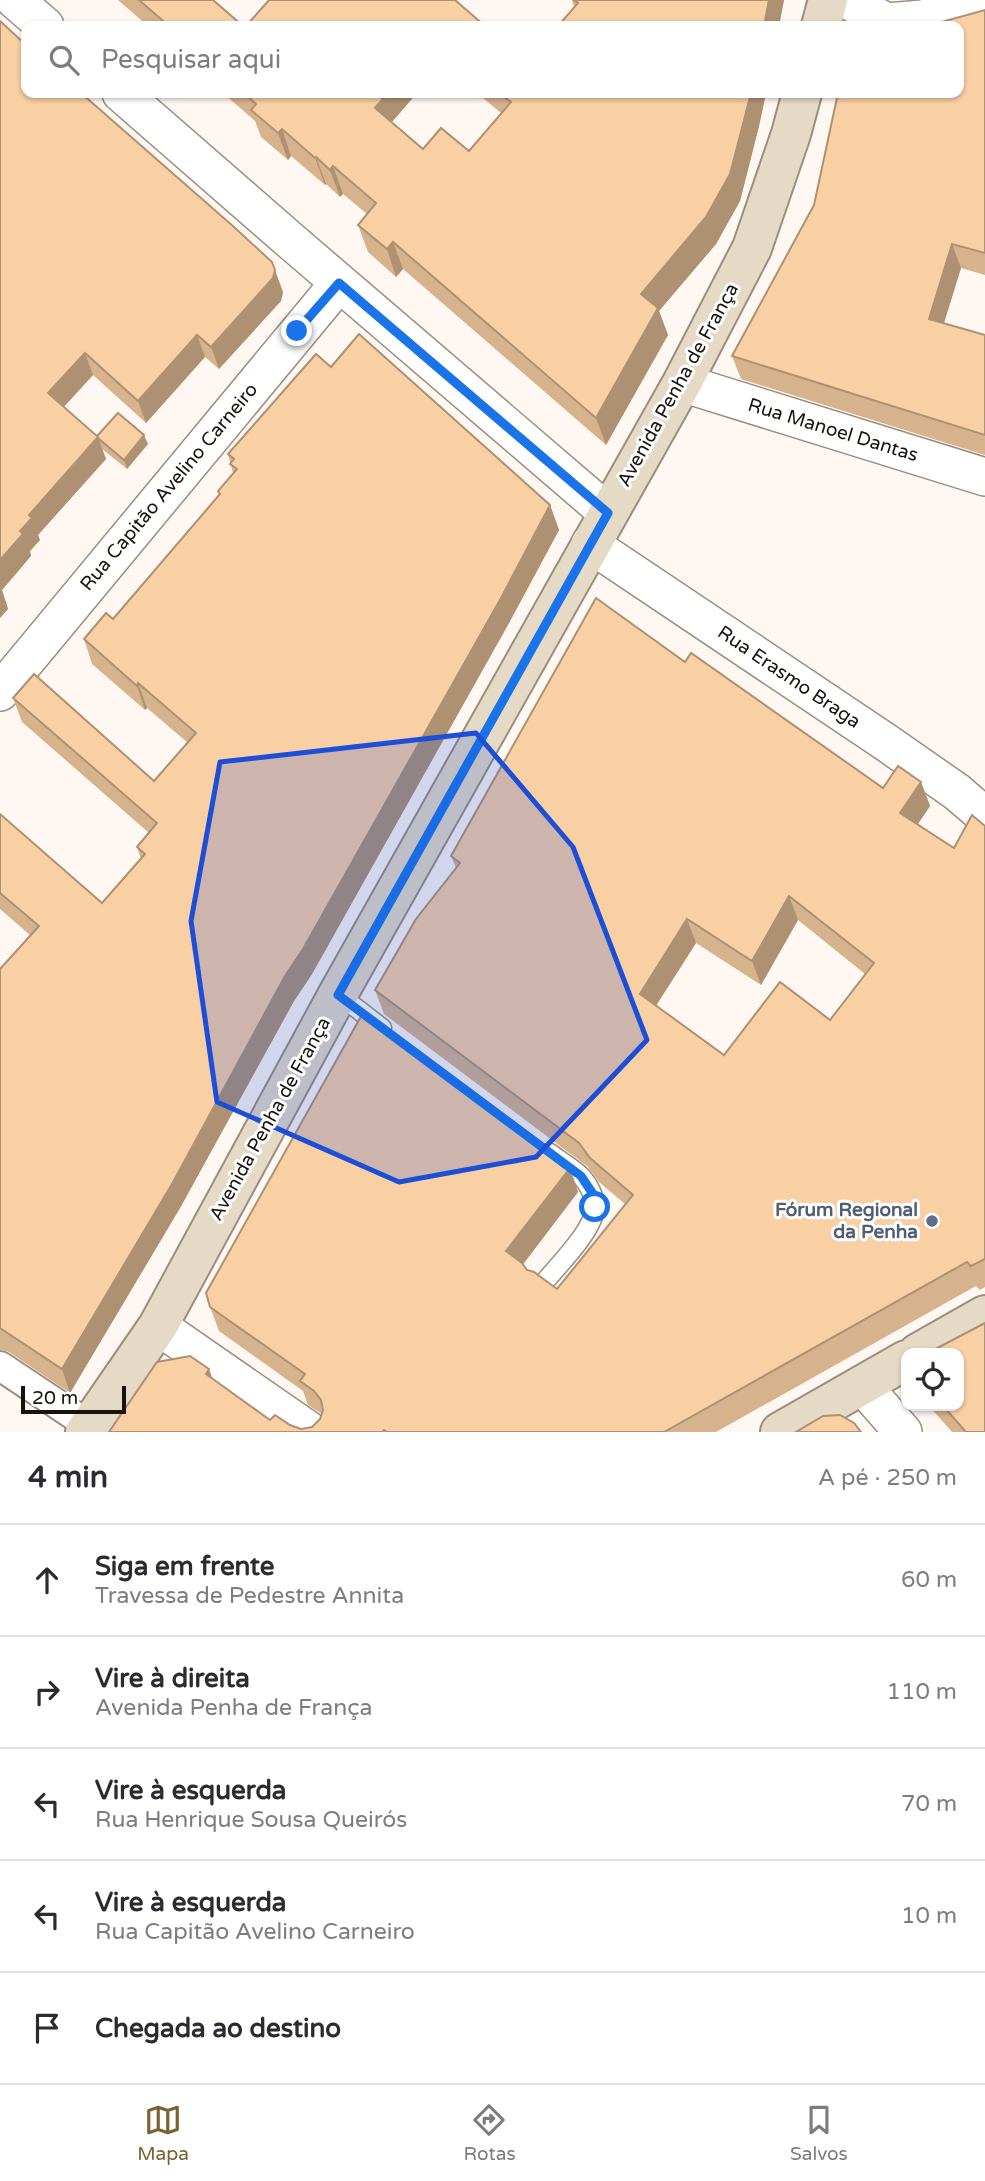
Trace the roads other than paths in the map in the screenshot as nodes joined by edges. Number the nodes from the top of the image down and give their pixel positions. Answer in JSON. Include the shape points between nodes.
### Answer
{"nodes":[{"id":1,"x":15,"y":0,"type":"edge"},
{"id":2,"x":828,"y":0,"type":"edge"},
{"id":3,"x":848,"y":0,"type":"edge"},
{"id":4,"x":982,"y":0,"type":"edge"},
{"id":5,"x":39,"y":21,"type":"edge"},
{"id":6,"x":822,"y":21,"type":"edge"},
{"id":7,"x":884,"y":21,"type":"edge"},
{"id":8,"x":898,"y":21,"type":"edge"},
{"id":9,"x":127,"y":98,"type":"edge"},
{"id":10,"x":801,"y":98,"type":"edge"},
{"id":11,"x":339,"y":283,"type":"junction"},
{"id":12,"x":682,"y":383,"type":"junction"},
{"id":13,"x":985,"y":477,"type":"edge"},
{"id":14,"x":599,"y":529,"type":"junction"},
{"id":15,"x":0,"y":692,"type":"edge"},
{"id":16,"x":985,"y":816,"type":"edge"},
{"id":17,"x":338,"y":995,"type":"junction"},
{"id":18,"x":396,"y":1039,"type":"edge"},
{"id":19,"x":538,"y":1144,"type":"edge"},
{"id":20,"x":542,"y":1285,"type":"edge"},
{"id":21,"x":985,"y":1315,"type":"edge"},
{"id":22,"x":158,"y":1326,"type":"junction"},
{"id":23,"x":927,"y":1348,"type":"edge"},
{"id":24,"x":901,"y":1363,"type":"edge"},
{"id":25,"x":0,"y":1366,"type":"edge"},
{"id":26,"x":862,"y":1385,"type":"junction"},
{"id":27,"x":88,"y":1429,"type":"edge"},
{"id":28,"x":311,"y":1432,"type":"edge"},
{"id":29,"x":780,"y":1432,"type":"edge"},
{"id":30,"x":903,"y":1432,"type":"edge"}],
"edges":[{"from":1,"to":5,"type":"street"},
{"from":2,"to":6,"type":"main road"},
{"from":3,"to":7,"type":"street"},
{"from":4,"to":8,"type":"street","via":[[923,19]]},
{"from":9,"to":11,"type":"street","name":"Rua Erasmo Braga"},
{"from":10,"to":12,"type":"main road","name":"Avenida Penha de França","via":[[752,248]]},
{"from":11,"to":14,"type":"street","name":"Rua Erasmo Braga"},
{"from":11,"to":15,"type":"street","name":"Rua Capitão Avelino Carneiro"},
{"from":12,"to":13,"type":"street","name":"Rua Manoel Dantas"},
{"from":12,"to":14,"type":"main road","name":"Avenida Penha de França"},
{"from":14,"to":16,"type":"street","name":"Rua Erasmo Braga"},
{"from":14,"to":17,"type":"main road","name":"Avenida Penha de França"},
{"from":17,"to":18,"type":"lane"},
{"from":17,"to":22,"type":"main road","name":"Avenida Penha de França"},
{"from":19,"to":20,"type":"lane","via":[[581,1176],[593,1194],[595,1207],[579,1239]]},
{"from":21,"to":23,"type":"main road"},
{"from":22,"to":27,"type":"main road","name":"Avenida Penha de França"},
{"from":22,"to":28,"type":"street"},
{"from":24,"to":26,"type":"main road"},
{"from":25,"to":27,"type":"street"},
{"from":26,"to":29,"type":"main road"},
{"from":26,"to":30,"type":"street"}]}
